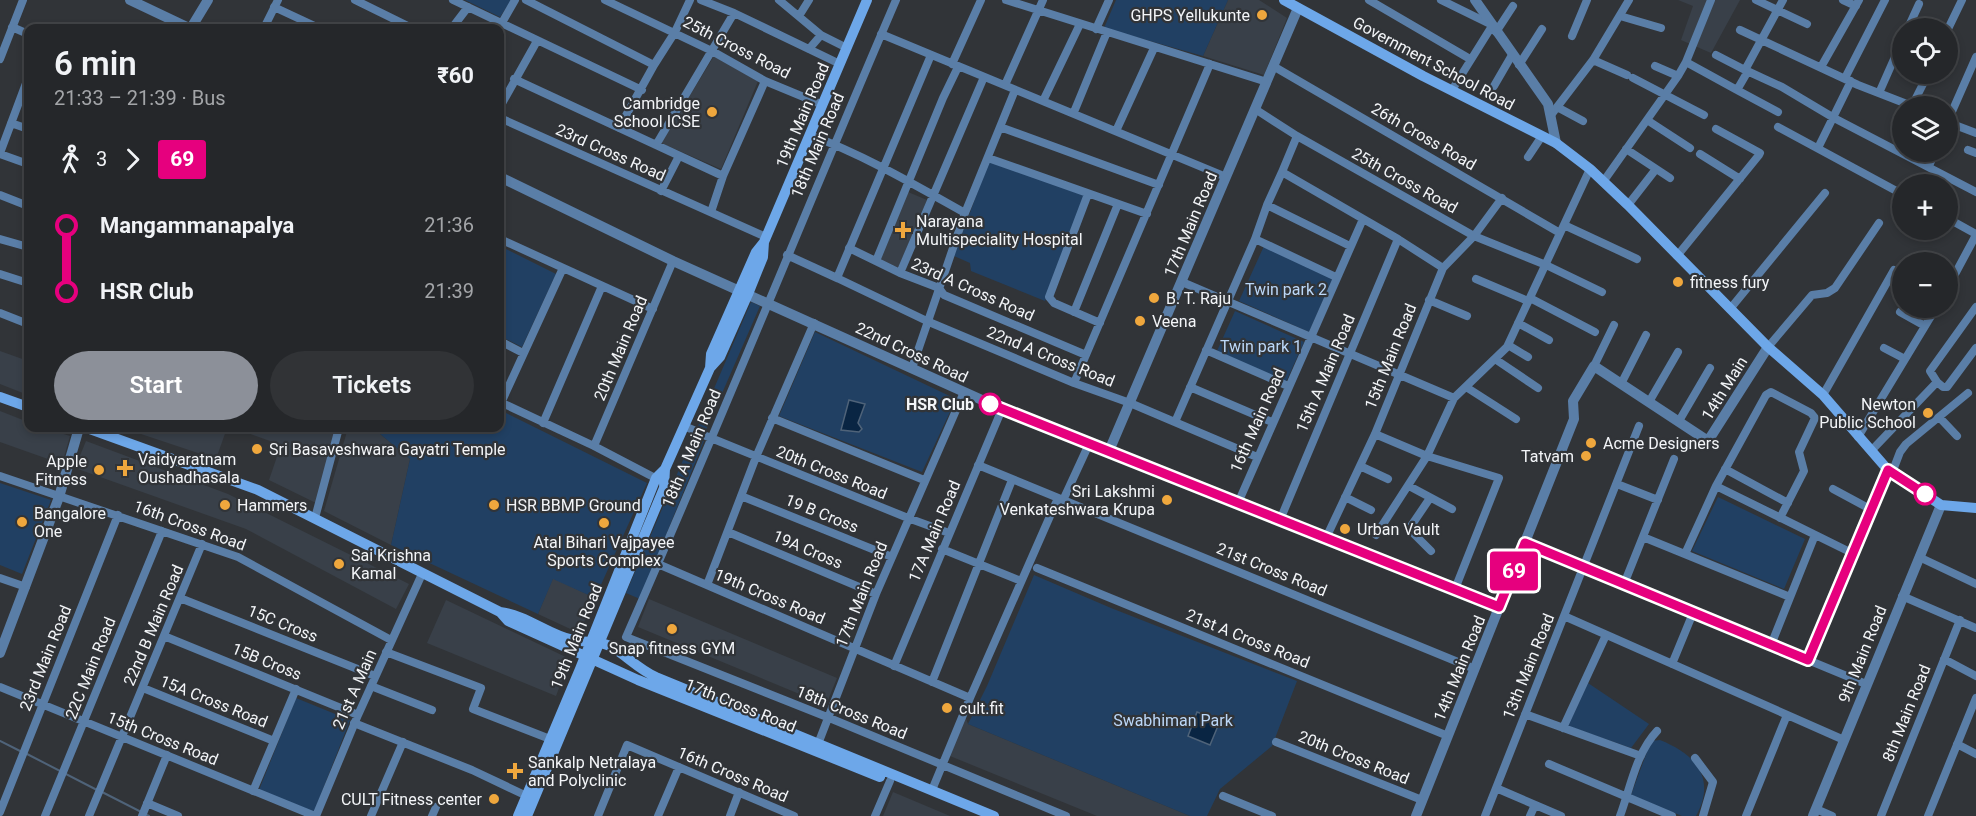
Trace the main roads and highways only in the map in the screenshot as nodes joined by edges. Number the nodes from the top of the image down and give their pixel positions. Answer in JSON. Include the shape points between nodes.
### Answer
{"nodes":[{"id":1,"x":867,"y":0,"type":"edge"},
{"id":2,"x":1292,"y":3,"type":"edge"},
{"id":3,"x":0,"y":397,"type":"edge"},
{"id":4,"x":24,"y":406,"type":"edge"},
{"id":5,"x":98,"y":432,"type":"edge"},
{"id":6,"x":1976,"y":508,"type":"edge"},
{"id":7,"x":500,"y":612,"type":"junction"},
{"id":8,"x":595,"y":642,"type":"junction"},
{"id":9,"x":589,"y":657,"type":"junction"},
{"id":10,"x":633,"y":663,"type":"junction"},
{"id":11,"x":629,"y":675,"type":"junction"},
{"id":12,"x":530,"y":797,"type":"junction"},
{"id":13,"x":518,"y":816,"type":"edge"},
{"id":14,"x":527,"y":816,"type":"edge"},
{"id":15,"x":975,"y":816,"type":"edge"},
{"id":16,"x":994,"y":816,"type":"edge"}],
"edges":[{"from":1,"to":8,"type":"main road","name":"19th Main Road","via":[[765,240],[756,252],[720,357],[710,368],[665,469]]},
{"from":2,"to":6,"type":"main road","name":"Government School Road","via":[[1556,143],[1590,169],[1768,347],[1823,395],[1890,472],[1941,505]]},
{"from":3,"to":4,"type":"main road"},
{"from":5,"to":7,"type":"main road","name":"17th Cross Road","via":[[234,480]]},
{"from":7,"to":8,"type":"main road","name":"17th Cross Road","via":[[512,613],[572,640]]},
{"from":7,"to":9,"type":"main road","name":"17th Cross Road","via":[[508,621]]},
{"from":8,"to":9,"type":"main road","name":"19th Main Road"},
{"from":8,"to":10,"type":"main road","name":"17th Cross Road","via":[[616,650]]},
{"from":9,"to":11,"type":"main road","name":"17th Cross Road"},
{"from":9,"to":12,"type":"main road","name":"19th Main Road"},
{"from":9,"to":12,"type":"main road","name":"19th Main Road","via":[[550,739]]},
{"from":10,"to":11,"type":"main road"},
{"from":10,"to":16,"type":"main road","name":"17th Cross Road","via":[[656,677],[818,744],[935,782]]},
{"from":11,"to":15,"type":"main road","name":"17th Cross Road"},
{"from":12,"to":13,"type":"main road","name":"19th Main Road"},
{"from":12,"to":14,"type":"main road","name":"19th Main Road"}]}
